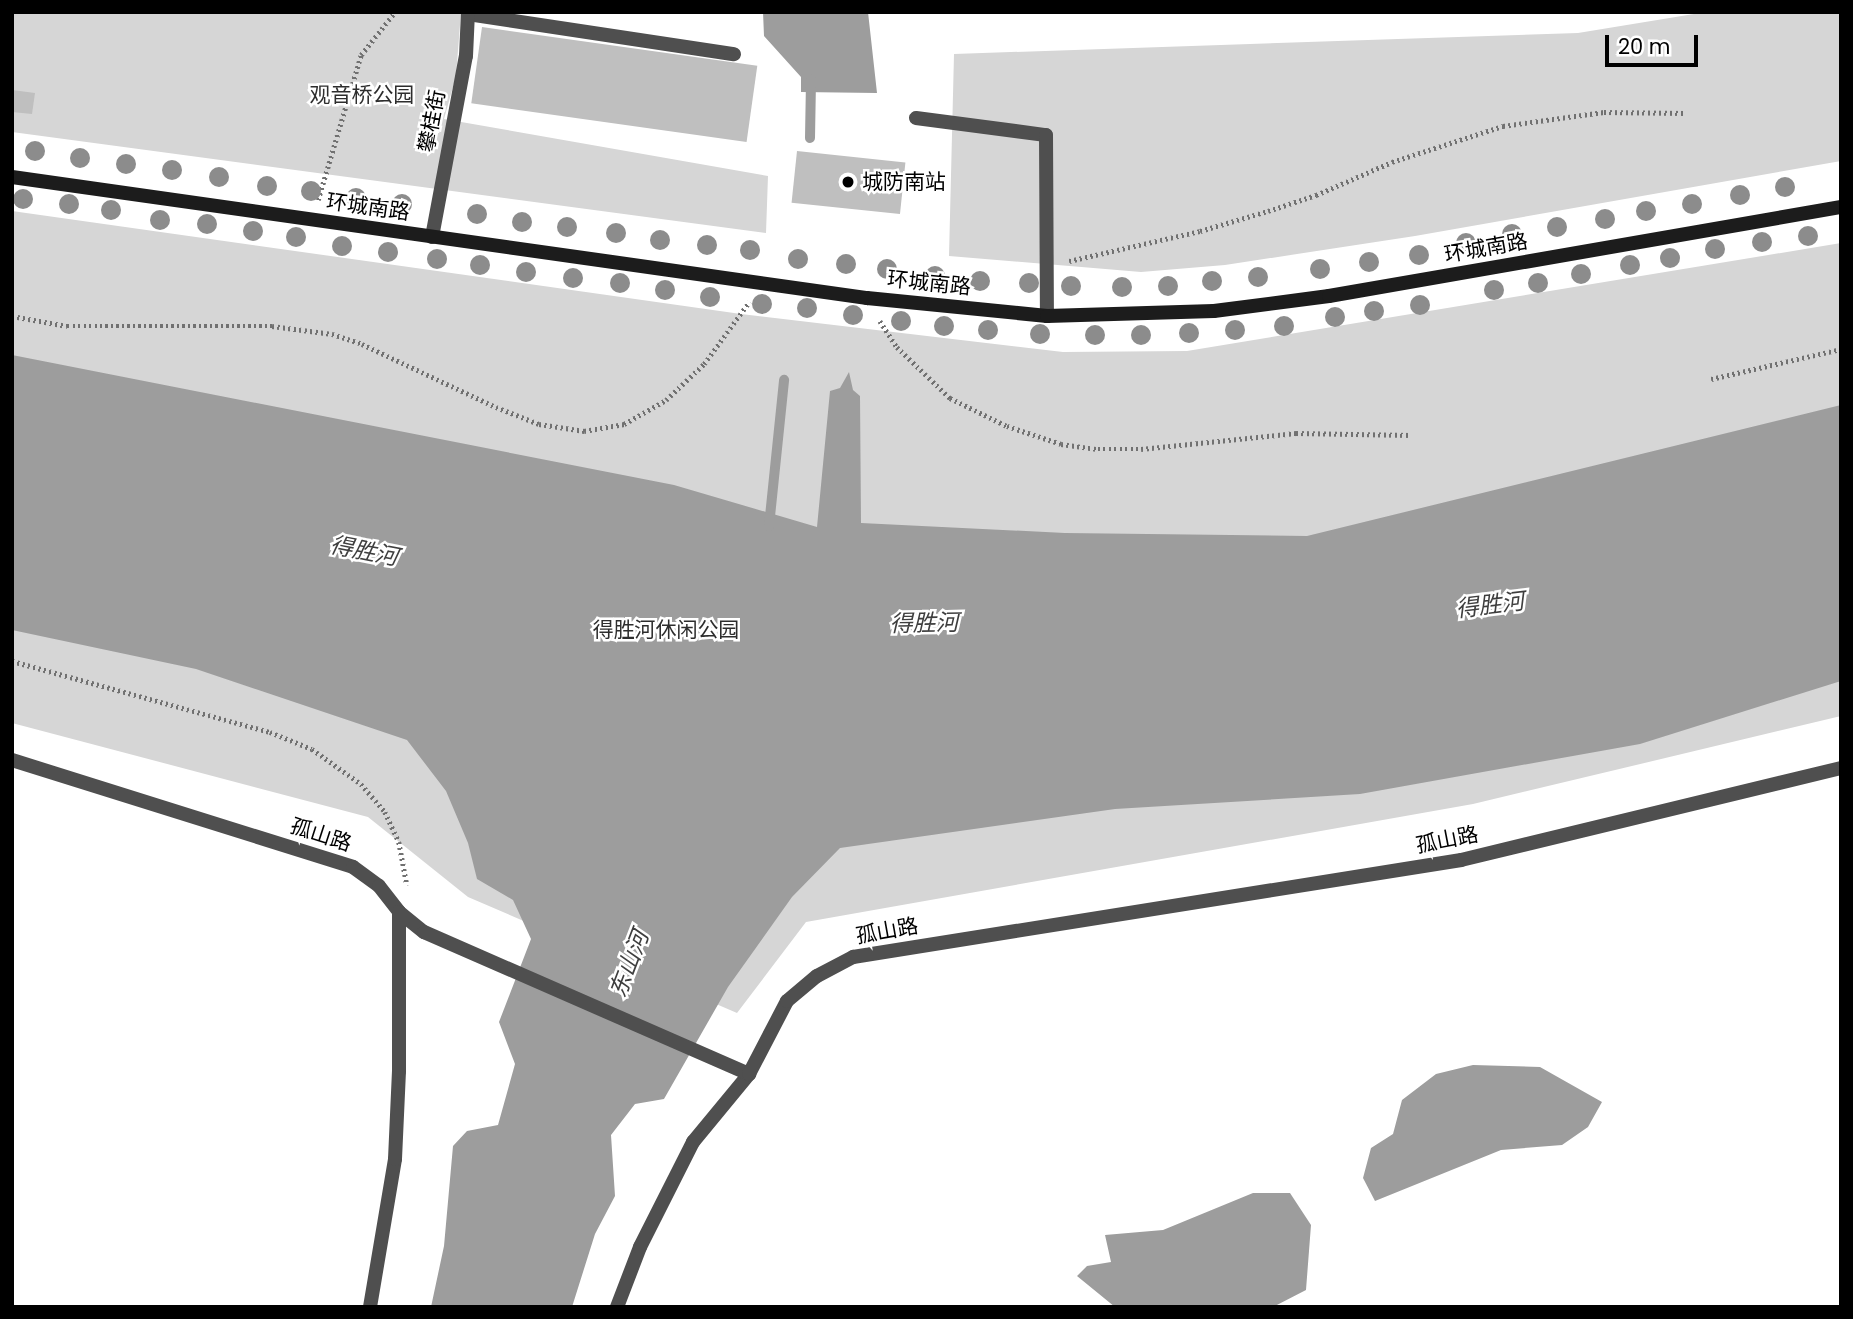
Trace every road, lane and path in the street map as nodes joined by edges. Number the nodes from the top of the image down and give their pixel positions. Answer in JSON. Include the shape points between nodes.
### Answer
{"nodes":[{"id":1,"x":395,"y":12,"type":"edge"},
{"id":2,"x":468,"y":13,"type":"edge"},
{"id":3,"x":734,"y":54,"type":"dead end"},
{"id":4,"x":1685,"y":113,"type":"dead end"},
{"id":5,"x":916,"y":118,"type":"dead end"},
{"id":6,"x":12,"y":177,"type":"edge"},
{"id":7,"x":1841,"y":207,"type":"edge"},
{"id":8,"x":311,"y":221,"type":"junction"},
{"id":9,"x":432,"y":237,"type":"junction"},
{"id":10,"x":1048,"y":265,"type":"junction"},
{"id":11,"x":741,"y":314,"type":"dead end"},
{"id":12,"x":12,"y":316,"type":"edge"},
{"id":13,"x":1046,"y":316,"type":"junction"},
{"id":14,"x":884,"y":329,"type":"dead end"},
{"id":15,"x":1841,"y":349,"type":"edge"},
{"id":16,"x":1711,"y":379,"type":"dead end"},
{"id":17,"x":1411,"y":435,"type":"dead end"},
{"id":18,"x":12,"y":661,"type":"edge"},
{"id":19,"x":12,"y":760,"type":"edge"},
{"id":20,"x":1841,"y":768,"type":"edge"},
{"id":21,"x":407,"y":886,"type":"dead end"},
{"id":22,"x":399,"y":912,"type":"junction"},
{"id":23,"x":749,"y":1074,"type":"junction"},
{"id":24,"x":370,"y":1307,"type":"edge"},
{"id":25,"x":617,"y":1307,"type":"edge"}],
"edges":[{"from":1,"to":8,"type":"path","via":[[361,55]]},
{"from":2,"to":3,"type":"street"},
{"from":2,"to":9,"type":"street","name":"攀桂街","via":[[466,56]]},
{"from":4,"to":10,"type":"path","via":[[1604,112],[1503,126],[1392,162],[1268,211]]},
{"from":5,"to":10,"type":"street","via":[[1046,135]]},
{"from":6,"to":8,"type":"main road","name":"环城南路"},
{"from":7,"to":13,"type":"main road","name":"环城南路","via":[[1329,296],[1214,311]]},
{"from":8,"to":9,"type":"main road","name":"环城南路"},
{"from":9,"to":13,"type":"main road","name":"环城南路","via":[[867,298]]},
{"from":10,"to":13,"type":"street"},
{"from":11,"to":12,"type":"path","via":[[704,364],[666,400],[624,424],[584,431],[528,420],[332,334],[272,326],[67,326]]},
{"from":14,"to":17,"type":"path","via":[[918,370],[950,398],[1007,426],[1061,444],[1141,449],[1296,433]]},
{"from":15,"to":16,"type":"path"},
{"from":18,"to":21,"type":"path","via":[[270,732],[312,749],[361,784],[385,813],[399,842]]},
{"from":19,"to":22,"type":"street","name":"孤山路","via":[[353,867],[379,886]]},
{"from":20,"to":23,"type":"street","name":"孤山路","via":[[1461,860],[853,957],[817,976],[787,1001]]},
{"from":22,"to":23,"type":"street","name":"孤山路","via":[[424,932],[469,954]]},
{"from":22,"to":24,"type":"street","via":[[395,1159]]},
{"from":23,"to":25,"type":"street","via":[[693,1142],[640,1247]]}]}
